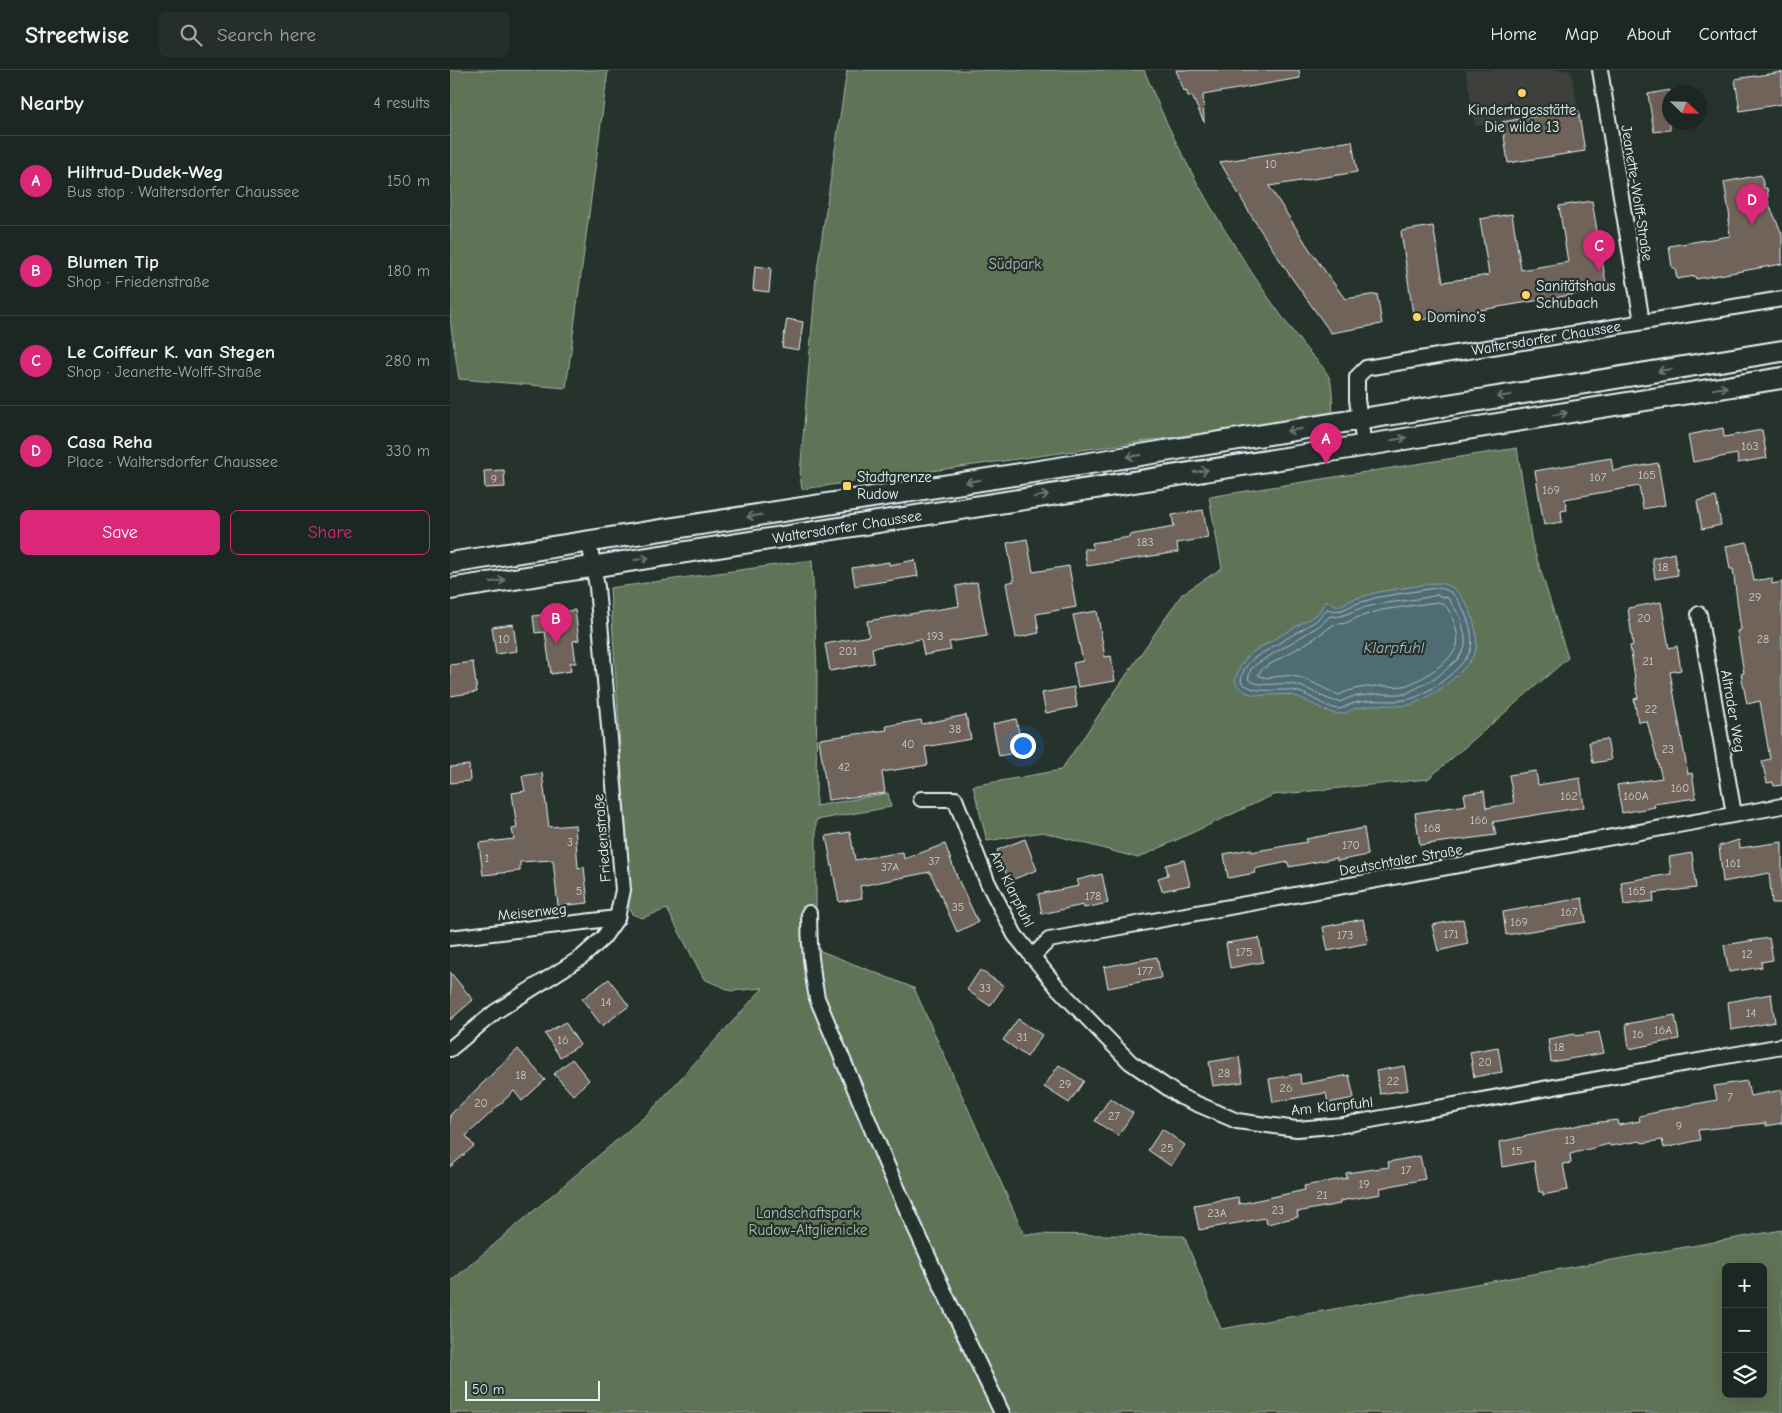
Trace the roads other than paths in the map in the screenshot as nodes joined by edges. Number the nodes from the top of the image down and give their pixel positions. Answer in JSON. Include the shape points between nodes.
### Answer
{"nodes":[{"id":1,"x":1600,"y":70,"type":"edge"},
{"id":2,"x":1782,"y":299,"type":"edge"},
{"id":3,"x":1642,"y":322,"type":"junction"},
{"id":4,"x":1782,"y":351,"type":"edge"},
{"id":5,"x":1782,"y":378,"type":"edge"},
{"id":6,"x":1360,"y":420,"type":"junction"},
{"id":7,"x":1364,"y":445,"type":"junction"},
{"id":8,"x":589,"y":542,"type":"junction"},
{"id":9,"x":450,"y":563,"type":"edge"},
{"id":10,"x":594,"y":566,"type":"junction"},
{"id":11,"x":450,"y":589,"type":"edge"},
{"id":12,"x":1699,"y":614,"type":"dead end"},
{"id":13,"x":921,"y":799,"type":"dead end"},
{"id":14,"x":1782,"y":806,"type":"edge"},
{"id":15,"x":1734,"y":814,"type":"junction"},
{"id":16,"x":809,"y":913,"type":"dead end"},
{"id":17,"x":617,"y":918,"type":"junction"},
{"id":18,"x":450,"y":938,"type":"edge"},
{"id":19,"x":1032,"y":957,"type":"junction"},
{"id":20,"x":1782,"y":1046,"type":"edge"},
{"id":21,"x":450,"y":1049,"type":"edge"},
{"id":22,"x":1002,"y":1413,"type":"edge"}],
"edges":[{"from":1,"to":3,"type":"street","name":"Jeanette-Wolff-Straße"},
{"from":2,"to":3,"type":"street","name":"Waltersdorfer Chaussee"},
{"from":3,"to":6,"type":"street","name":"Waltersdorfer Chaussee","via":[[1366,368],[1357,377]]},
{"from":4,"to":6,"type":"main road","name":"Waltersdorfer Chaussee","one_way":true},
{"from":7,"to":5,"type":"main road","name":"Waltersdorfer Chaussee","one_way":true},
{"from":6,"to":7,"type":"street","name":"Waltersdorfer Chaussee"},
{"from":6,"to":8,"type":"main road","name":"Waltersdorfer Chaussee","one_way":true},
{"from":10,"to":7,"type":"main road","name":"Waltersdorfer Chaussee","one_way":true},
{"from":8,"to":9,"type":"main road","name":"Waltersdorfer Chaussee"},
{"from":8,"to":10,"type":"street","name":"Friedenstraße"},
{"from":11,"to":10,"type":"main road","name":"Waltersdorfer Chaussee","one_way":true},
{"from":10,"to":17,"type":"street","name":"Friedenstraße","via":[[623,890]]},
{"from":12,"to":15,"type":"street","name":"Altrader Weg"},
{"from":13,"to":19,"type":"street","name":"Am Klarpfuhl","via":[[955,799],[987,881],[1015,935]]},
{"from":14,"to":15,"type":"street","name":"Deutschtaler Straße"},
{"from":15,"to":19,"type":"street","name":"Deutschtaler Straße","via":[[1049,940]]},
{"from":16,"to":22,"type":"street","via":[[813,980],[818,998],[889,1170]]},
{"from":17,"to":18,"type":"street","name":"Meisenweg"},
{"from":17,"to":21,"type":"street","name":"Friedenstraße","via":[[603,938],[582,957],[496,1012]]},
{"from":19,"to":20,"type":"street","name":"Am Klarpfuhl","via":[[1130,1062],[1181,1097],[1237,1121],[1297,1129],[1343,1125]]}]}
